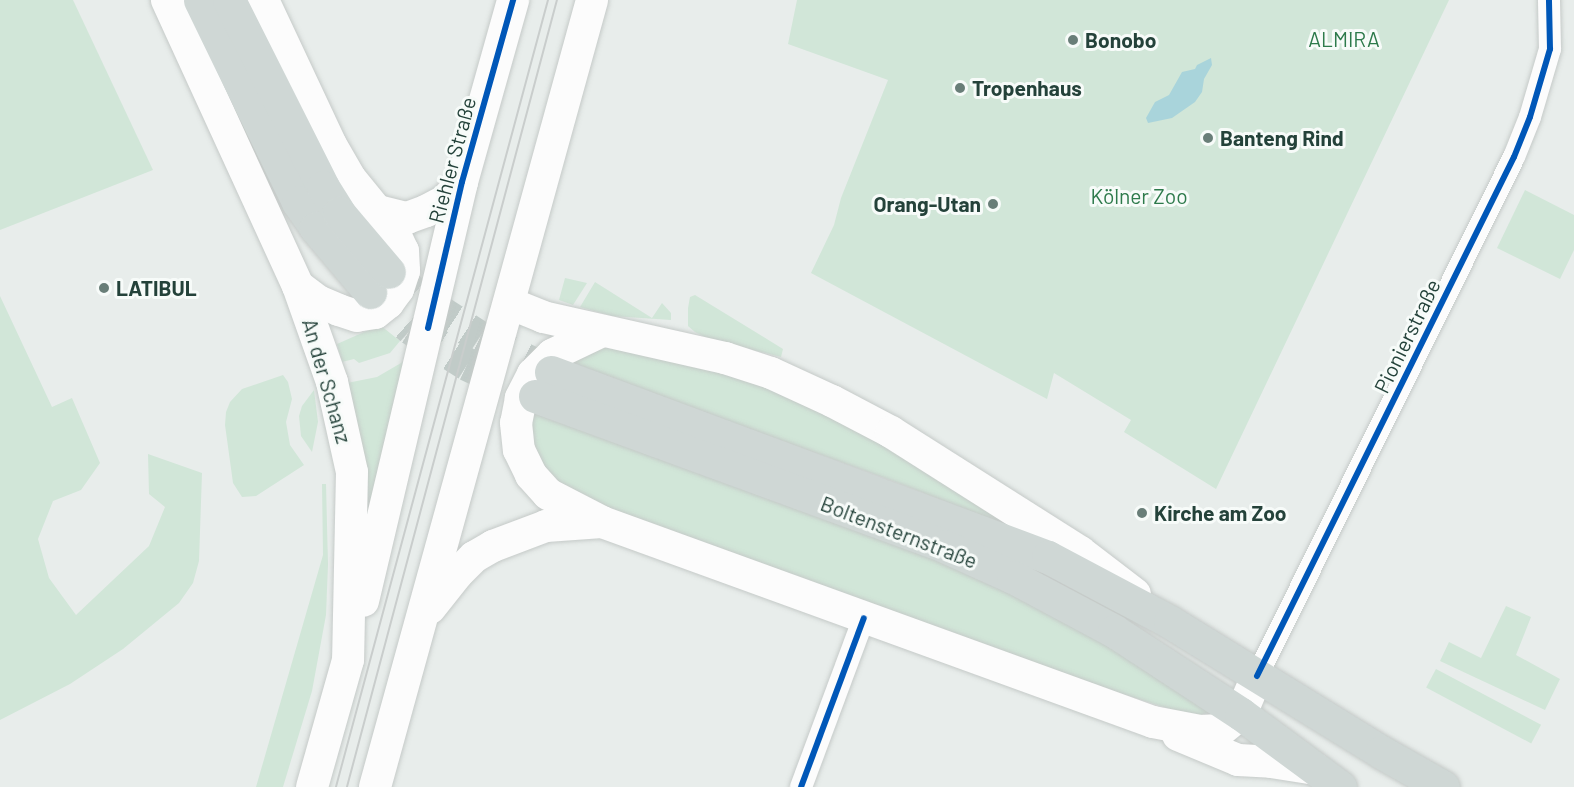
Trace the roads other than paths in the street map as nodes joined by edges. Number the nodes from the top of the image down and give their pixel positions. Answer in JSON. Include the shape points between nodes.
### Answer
{"nodes":[{"id":1,"x":167,"y":0,"type":"edge"},
{"id":2,"x":200,"y":0,"type":"edge"},
{"id":3,"x":230,"y":0,"type":"edge"},
{"id":4,"x":262,"y":0,"type":"edge"},
{"id":5,"x":513,"y":0,"type":"edge"},
{"id":6,"x":592,"y":0,"type":"edge"},
{"id":7,"x":1549,"y":0,"type":"edge"},
{"id":8,"x":462,"y":182,"type":"junction"},
{"id":9,"x":378,"y":212,"type":"junction"},
{"id":10,"x":298,"y":286,"type":"junction"},
{"id":11,"x":509,"y":303,"type":"junction"},
{"id":12,"x":602,"y":331,"type":"junction"},
{"id":13,"x":602,"y":522,"type":"junction"},
{"id":14,"x":864,"y":618,"type":"junction"},
{"id":15,"x":1170,"y":622,"type":"junction"},
{"id":16,"x":418,"y":633,"type":"junction"},
{"id":17,"x":348,"y":660,"type":"junction"},
{"id":18,"x":1257,"y":676,"type":"junction"},
{"id":19,"x":1240,"y":714,"type":"junction"},
{"id":20,"x":1154,"y":722,"type":"junction"},
{"id":21,"x":1327,"y":778,"type":"edge"},
{"id":22,"x":312,"y":787,"type":"edge"},
{"id":23,"x":375,"y":787,"type":"edge"},
{"id":24,"x":801,"y":787,"type":"edge"},
{"id":25,"x":1443,"y":787,"type":"edge"}],
"edges":[{"from":1,"to":10,"type":"main road","name":"An der Schanz"},
{"from":2,"to":3,"type":"main road","via":[[298,202],[322,237],[379,282],[323,187]]},
{"from":4,"to":9,"type":"main road","via":[[331,145],[350,178]]},
{"from":5,"to":8,"type":"main road","name":"Riehler Straße"},
{"from":6,"to":11,"type":"main road"},
{"from":7,"to":18,"type":"street","name":"Pionierstraße","via":[[1550,49],[1514,157]]},
{"from":8,"to":9,"type":"main road","via":[[445,201],[426,212],[407,218]]},
{"from":8,"to":17,"type":"main road","name":"Riehler Straße"},
{"from":9,"to":10,"type":"main road","via":[[403,251],[404,271],[388,303],[375,313],[357,315],[318,301]]},
{"from":10,"to":17,"type":"main road","name":"An der Schanz","via":[[332,382],[352,472]]},
{"from":11,"to":12,"type":"main road","name":"Boltensternstraße","via":[[543,317]]},
{"from":11,"to":16,"type":"main road"},
{"from":12,"to":13,"type":"main road","via":[[552,355],[533,374],[520,398],[516,423],[519,450],[531,475],[548,494]]},
{"from":12,"to":15,"type":"main road","name":"Boltensternstraße","via":[[725,358],[771,373],[832,401],[891,432],[1098,564]]},
{"from":13,"to":14,"type":"main road"},
{"from":13,"to":16,"type":"main road","via":[[546,526],[474,557],[433,603]]},
{"from":14,"to":20,"type":"main road"},
{"from":14,"to":24,"type":"street"},
{"from":15,"to":18,"type":"main road","name":"Boltensternstraße"},
{"from":15,"to":19,"type":"main road","name":"Boltensternstraße","via":[[1048,557],[543,384],[1013,577],[1114,631]]},
{"from":16,"to":23,"type":"main road"},
{"from":17,"to":22,"type":"main road","name":"An der Schanz"},
{"from":18,"to":19,"type":"main road"},
{"from":18,"to":25,"type":"main road","name":"Boltensternstraße"},
{"from":19,"to":20,"type":"main road","via":[[1221,730],[1200,731]]},
{"from":19,"to":21,"type":"main road","name":"Boltensternstraße"},
{"from":20,"to":21,"type":"main road","via":[[1195,744],[1238,760],[1271,762]]}]}
